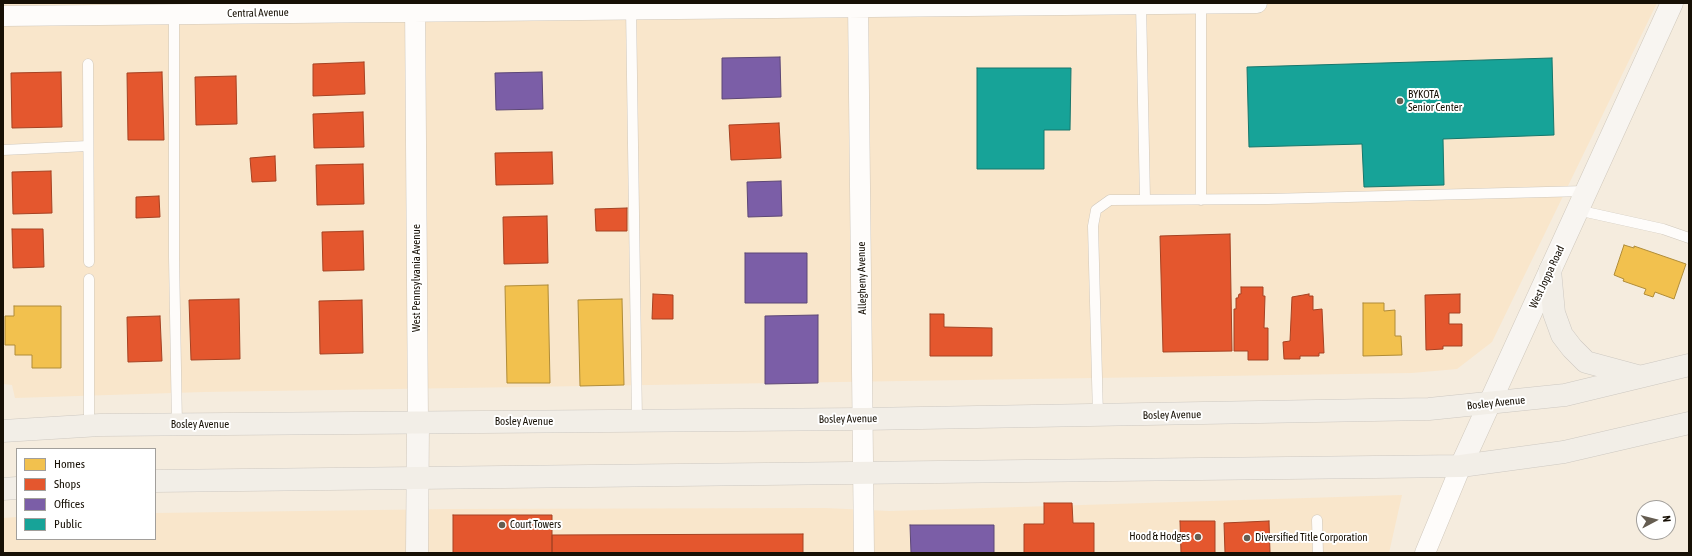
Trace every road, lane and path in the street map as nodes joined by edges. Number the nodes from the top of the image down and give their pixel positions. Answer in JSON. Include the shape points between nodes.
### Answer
{"nodes":[{"id":1,"x":1257,"y":3,"type":"edge"},
{"id":2,"x":1672,"y":3,"type":"edge"},
{"id":3,"x":1086,"y":4,"type":"edge"},
{"id":4,"x":1141,"y":4,"type":"junction"},
{"id":5,"x":1201,"y":4,"type":"edge"},
{"id":6,"x":858,"y":5,"type":"edge"},
{"id":7,"x":631,"y":6,"type":"edge"},
{"id":8,"x":415,"y":7,"type":"edge"},
{"id":9,"x":167,"y":10,"type":"edge"},
{"id":10,"x":3,"y":16,"type":"edge"},
{"id":11,"x":88,"y":64,"type":"dead end"},
{"id":12,"x":88,"y":146,"type":"junction"},
{"id":13,"x":3,"y":150,"type":"edge"},
{"id":14,"x":1145,"y":200,"type":"junction"},
{"id":15,"x":1201,"y":200,"type":"junction"},
{"id":16,"x":1581,"y":201,"type":"junction"},
{"id":17,"x":1689,"y":238,"type":"edge"},
{"id":18,"x":89,"y":262,"type":"dead end"},
{"id":19,"x":1550,"y":270,"type":"junction"},
{"id":20,"x":89,"y":279,"type":"dead end"},
{"id":21,"x":1689,"y":365,"type":"edge"},
{"id":22,"x":1641,"y":376,"type":"junction"},
{"id":23,"x":1488,"y":404,"type":"junction"},
{"id":24,"x":1098,"y":416,"type":"junction"},
{"id":25,"x":864,"y":419,"type":"junction"},
{"id":26,"x":637,"y":421,"type":"junction"},
{"id":27,"x":418,"y":423,"type":"junction"},
{"id":28,"x":1689,"y":423,"type":"edge"},
{"id":29,"x":177,"y":425,"type":"junction"},
{"id":30,"x":89,"y":426,"type":"junction"},
{"id":31,"x":3,"y":431,"type":"edge"},
{"id":32,"x":1461,"y":466,"type":"junction"},
{"id":33,"x":864,"y":473,"type":"junction"},
{"id":34,"x":418,"y":477,"type":"junction"},
{"id":35,"x":156,"y":481,"type":"edge"},
{"id":36,"x":16,"y":488,"type":"edge"},
{"id":37,"x":3,"y":489,"type":"edge"},
{"id":38,"x":1317,"y":520,"type":"dead end"},
{"id":39,"x":417,"y":553,"type":"edge"},
{"id":40,"x":864,"y":553,"type":"edge"},
{"id":41,"x":1318,"y":553,"type":"edge"},
{"id":42,"x":1425,"y":553,"type":"edge"}],
"edges":[{"from":1,"to":5,"type":"street","name":"Central Avenue"},
{"from":2,"to":16,"type":"street","name":"West Joppa Road"},
{"from":3,"to":4,"type":"street","name":"Central Avenue"},
{"from":3,"to":6,"type":"street","name":"Central Avenue"},
{"from":4,"to":5,"type":"street","name":"Central Avenue"},
{"from":4,"to":14,"type":"lane"},
{"from":5,"to":15,"type":"lane"},
{"from":6,"to":7,"type":"street","name":"Central Avenue"},
{"from":6,"to":25,"type":"street","name":"Allegheny Avenue"},
{"from":7,"to":8,"type":"street","name":"Central Avenue"},
{"from":7,"to":26,"type":"lane"},
{"from":8,"to":9,"type":"street","name":"Central Avenue"},
{"from":8,"to":27,"type":"street","name":"West Pennsylvania Avenue"},
{"from":9,"to":10,"type":"street","name":"Central Avenue"},
{"from":9,"to":29,"type":"lane"},
{"from":11,"to":12,"type":"lane"},
{"from":12,"to":13,"type":"lane"},
{"from":12,"to":18,"type":"lane"},
{"from":14,"to":15,"type":"lane"},
{"from":14,"to":24,"type":"lane","via":[[1110,200],[1096,210],[1093,226]]},
{"from":15,"to":16,"type":"lane"},
{"from":16,"to":17,"type":"lane"},
{"from":16,"to":19,"type":"street","name":"West Joppa Road"},
{"from":19,"to":22,"type":"main road","via":[[1554,313],[1562,335],[1572,348],[1586,362]]},
{"from":19,"to":23,"type":"street","name":"West Joppa Road"},
{"from":20,"to":30,"type":"lane"},
{"from":21,"to":22,"type":"main road","name":"Bosley Avenue"},
{"from":22,"to":23,"type":"main road","name":"Bosley Avenue","via":[[1565,395]]},
{"from":23,"to":24,"type":"main road","name":"Bosley Avenue","via":[[1429,409]]},
{"from":23,"to":32,"type":"street","name":"West Joppa Road"},
{"from":24,"to":25,"type":"main road","name":"Bosley Avenue"},
{"from":25,"to":26,"type":"main road","name":"Bosley Avenue"},
{"from":25,"to":33,"type":"street","name":"Allegheny Avenue"},
{"from":26,"to":27,"type":"main road","name":"Bosley Avenue"},
{"from":27,"to":29,"type":"main road","name":"Bosley Avenue"},
{"from":27,"to":34,"type":"street","name":"West Pennsylvania Avenue"},
{"from":28,"to":32,"type":"main road","via":[[1564,452]]},
{"from":29,"to":30,"type":"main road","name":"Bosley Avenue"},
{"from":30,"to":31,"type":"main road","name":"Bosley Avenue"},
{"from":32,"to":33,"type":"main road"},
{"from":32,"to":42,"type":"street","name":"West Joppa Road"},
{"from":33,"to":34,"type":"main road"},
{"from":33,"to":40,"type":"street","name":"Allegheny Avenue"},
{"from":34,"to":35,"type":"main road"},
{"from":34,"to":39,"type":"street","name":"West Pennsylvania Avenue"},
{"from":36,"to":37,"type":"main road"},
{"from":38,"to":41,"type":"lane"}]}
